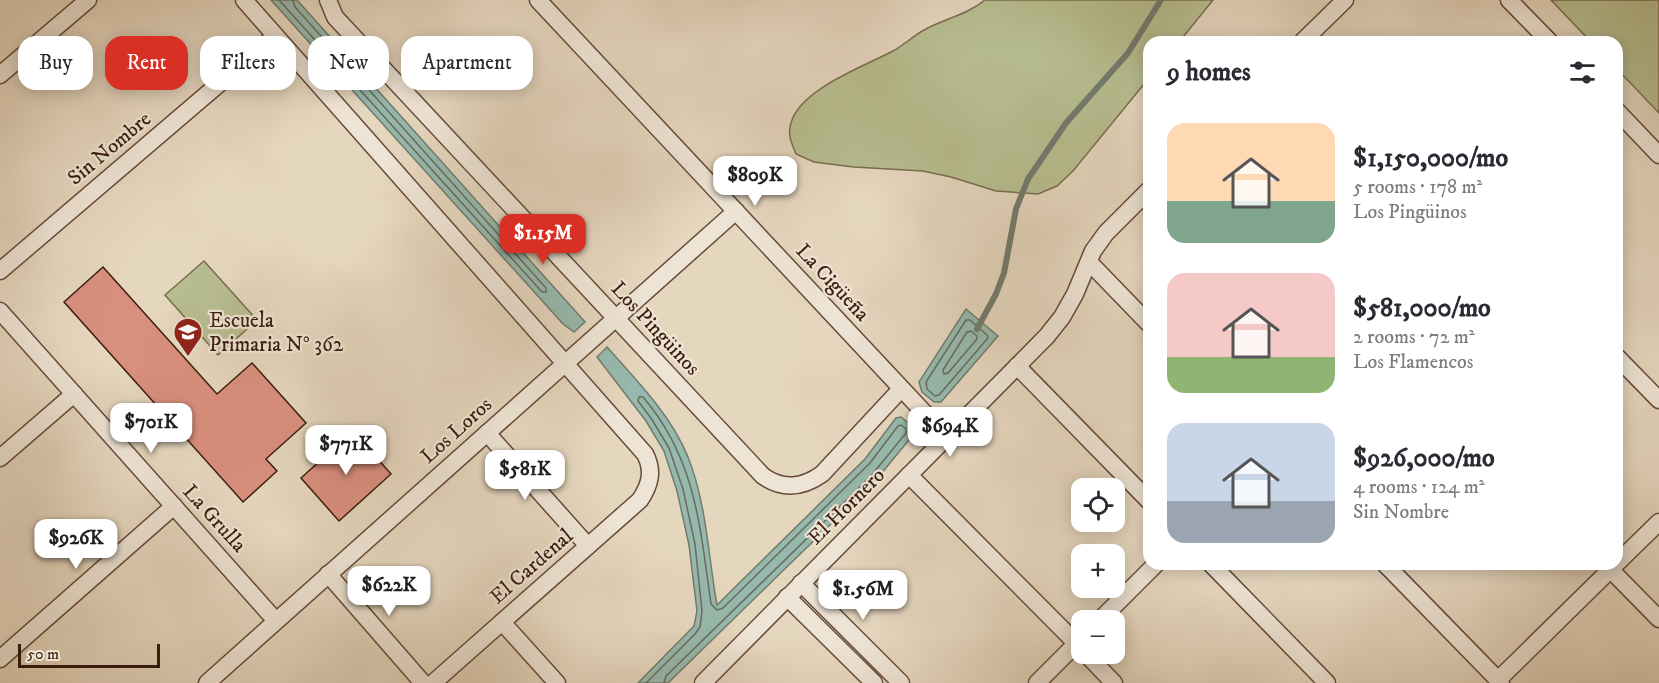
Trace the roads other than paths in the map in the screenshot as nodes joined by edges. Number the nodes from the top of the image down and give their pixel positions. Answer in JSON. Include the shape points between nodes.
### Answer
{"nodes":[{"id":1,"x":88,"y":0,"type":"edge"},
{"id":2,"x":243,"y":0,"type":"edge"},
{"id":3,"x":538,"y":0,"type":"edge"},
{"id":4,"x":1345,"y":0,"type":"edge"},
{"id":5,"x":1509,"y":0,"type":"edge"},
{"id":6,"x":328,"y":1,"type":"edge"},
{"id":7,"x":275,"y":36,"type":"edge"},
{"id":8,"x":1309,"y":36,"type":"edge"},
{"id":9,"x":1544,"y":36,"type":"edge"},
{"id":10,"x":296,"y":60,"type":"edge"},
{"id":11,"x":0,"y":75,"type":"edge"},
{"id":12,"x":212,"y":90,"type":"edge"},
{"id":13,"x":1623,"y":117,"type":"edge"},
{"id":14,"x":1659,"y":155,"type":"edge"},
{"id":15,"x":1143,"y":196,"type":"edge"},
{"id":16,"x":736,"y":211,"type":"junction"},
{"id":17,"x":1089,"y":262,"type":"junction"},
{"id":18,"x":0,"y":272,"type":"edge"},
{"id":19,"x":0,"y":311,"type":"edge"},
{"id":20,"x":616,"y":318,"type":"junction"},
{"id":21,"x":1143,"y":318,"type":"edge"},
{"id":22,"x":565,"y":363,"type":"junction"},
{"id":23,"x":1623,"y":363,"type":"edge"},
{"id":24,"x":1017,"y":366,"type":"junction"},
{"id":25,"x":901,"y":389,"type":"junction"},
{"id":26,"x":74,"y":394,"type":"junction"},
{"id":27,"x":1659,"y":400,"type":"edge"},
{"id":28,"x":487,"y":433,"type":"junction"},
{"id":29,"x":947,"y":437,"type":"junction"},
{"id":30,"x":0,"y":458,"type":"edge"},
{"id":31,"x":909,"y":475,"type":"junction"},
{"id":32,"x":792,"y":486,"type":"joint"},
{"id":33,"x":1143,"y":495,"type":"edge"},
{"id":34,"x":174,"y":506,"type":"junction"},
{"id":35,"x":1659,"y":522,"type":"edge"},
{"id":36,"x":588,"y":546,"type":"junction"},
{"id":37,"x":1623,"y":555,"type":"edge"},
{"id":38,"x":1150,"y":570,"type":"edge"},
{"id":39,"x":1217,"y":570,"type":"edge"},
{"id":40,"x":1391,"y":570,"type":"edge"},
{"id":41,"x":1607,"y":570,"type":"edge"},
{"id":42,"x":1616,"y":570,"type":"edge"},
{"id":43,"x":328,"y":574,"type":"junction"},
{"id":44,"x":801,"y":583,"type":"junction"},
{"id":45,"x":787,"y":597,"type":"junction"},
{"id":46,"x":1110,"y":610,"type":"edge"},
{"id":47,"x":1659,"y":619,"type":"edge"},
{"id":48,"x":276,"y":621,"type":"junction"},
{"id":49,"x":502,"y":622,"type":"junction"},
{"id":50,"x":1071,"y":636,"type":"edge"},
{"id":51,"x":1071,"y":654,"type":"edge"},
{"id":52,"x":0,"y":659,"type":"edge"},
{"id":53,"x":1097,"y":664,"type":"edge"},
{"id":54,"x":1500,"y":681,"type":"edge"},
{"id":55,"x":207,"y":683,"type":"edge"},
{"id":56,"x":423,"y":683,"type":"edge"},
{"id":57,"x":433,"y":683,"type":"edge"},
{"id":58,"x":557,"y":683,"type":"edge"},
{"id":59,"x":703,"y":683,"type":"edge"},
{"id":60,"x":874,"y":683,"type":"edge"},
{"id":61,"x":901,"y":683,"type":"edge"},
{"id":62,"x":1037,"y":683,"type":"edge"},
{"id":63,"x":1114,"y":683,"type":"edge"},
{"id":64,"x":1327,"y":683,"type":"edge"}],
"edges":[{"from":1,"to":11,"type":"street"},
{"from":2,"to":7,"type":"street"},
{"from":3,"to":16,"type":"street","name":"La Cigüeña"},
{"from":4,"to":8,"type":"street"},
{"from":5,"to":9,"type":"street"},
{"from":6,"to":20,"type":"street","name":"Los Pingüinos","via":[[335,16]]},
{"from":10,"to":22,"type":"street"},
{"from":12,"to":18,"type":"street","name":"Sin Nombre"},
{"from":13,"to":14,"type":"street"},
{"from":15,"to":17,"type":"street","name":"El Hornero","via":[[1106,233]]},
{"from":16,"to":20,"type":"street","name":"Los Loros"},
{"from":16,"to":25,"type":"street","name":"La Cigüeña"},
{"from":17,"to":21,"type":"street"},
{"from":17,"to":24,"type":"street","name":"El Hornero","via":[[1062,317]]},
{"from":19,"to":26,"type":"street","name":"La Grulla"},
{"from":20,"to":22,"type":"street","name":"Los Loros"},
{"from":20,"to":32,"type":"street","name":"Los Pingüinos","via":[[764,476],[782,486]]},
{"from":22,"to":28,"type":"street","name":"Los Loros"},
{"from":22,"to":36,"type":"street","name":"El Cardenal","via":[[645,454],[651,476],[640,500]]},
{"from":23,"to":27,"type":"street"},
{"from":24,"to":29,"type":"street","name":"El Hornero"},
{"from":24,"to":33,"type":"street"},
{"from":25,"to":29,"type":"street","name":"La Cigüeña"},
{"from":25,"to":32,"type":"street","name":"El Hornero","via":[[822,474]]},
{"from":26,"to":30,"type":"street"},
{"from":26,"to":34,"type":"street","name":"La Grulla"},
{"from":28,"to":36,"type":"street"},
{"from":28,"to":43,"type":"street","name":"Los Loros"},
{"from":29,"to":31,"type":"street","name":"El Hornero"},
{"from":31,"to":44,"type":"street","name":"El Hornero"},
{"from":31,"to":50,"type":"street"},
{"from":34,"to":48,"type":"street","name":"La Grulla"},
{"from":34,"to":52,"type":"street"},
{"from":35,"to":37,"type":"street"},
{"from":36,"to":49,"type":"street","name":"El Cardenal"},
{"from":38,"to":46,"type":"street"},
{"from":39,"to":64,"type":"street"},
{"from":40,"to":54,"type":"street"},
{"from":41,"to":54,"type":"street"},
{"from":42,"to":47,"type":"street"},
{"from":43,"to":48,"type":"street","name":"Los Loros"},
{"from":43,"to":56,"type":"street"},
{"from":44,"to":45,"type":"street","name":"El Hornero"},
{"from":44,"to":61,"type":"street"},
{"from":45,"to":59,"type":"street","name":"El Hornero"},
{"from":45,"to":60,"type":"street"},
{"from":48,"to":55,"type":"street","name":"Los Loros"},
{"from":49,"to":57,"type":"street","name":"El Cardenal"},
{"from":49,"to":58,"type":"street"},
{"from":51,"to":62,"type":"street"},
{"from":53,"to":63,"type":"street"}]}
